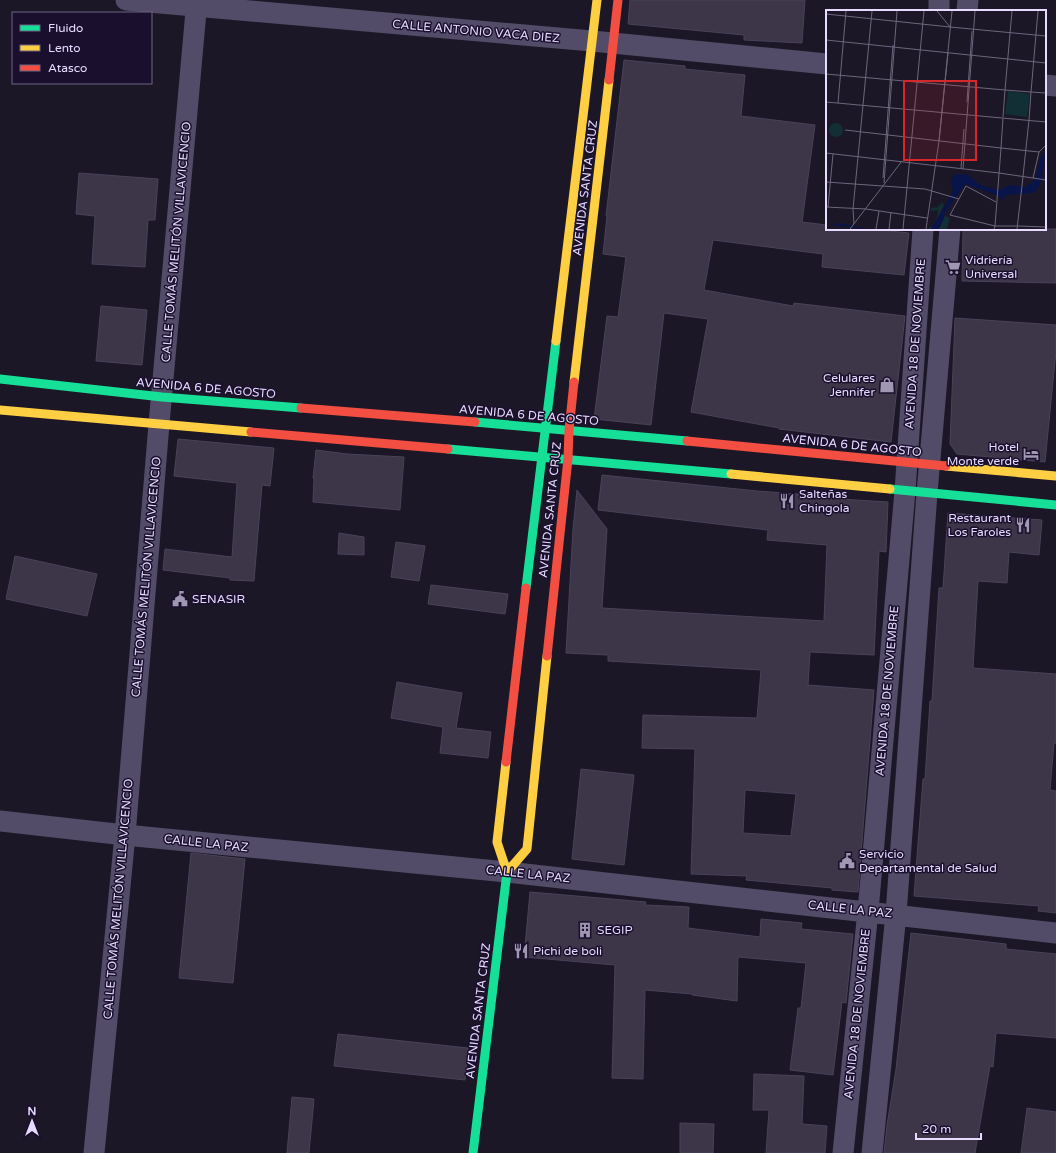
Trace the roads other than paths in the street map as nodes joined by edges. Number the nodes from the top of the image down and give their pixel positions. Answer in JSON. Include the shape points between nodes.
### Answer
{"nodes":[{"id":1,"x":126,"y":0,"type":"edge"},
{"id":2,"x":597,"y":0,"type":"edge"},
{"id":3,"x":618,"y":0,"type":"edge"},
{"id":4,"x":968,"y":0,"type":"edge"},
{"id":5,"x":197,"y":3,"type":"edge"},
{"id":6,"x":967,"y":10,"type":"edge"},
{"id":7,"x":592,"y":41,"type":"junction"},
{"id":8,"x":614,"y":44,"type":"junction"},
{"id":9,"x":826,"y":64,"type":"edge"},
{"id":10,"x":1046,"y":85,"type":"edge"},
{"id":11,"x":1056,"y":86,"type":"edge"},
{"id":12,"x":923,"y":230,"type":"edge"},
{"id":13,"x":950,"y":230,"type":"edge"},
{"id":14,"x":0,"y":379,"type":"edge"},
{"id":15,"x":162,"y":397,"type":"junction"},
{"id":16,"x":0,"y":410,"type":"edge"},
{"id":17,"x":159,"y":424,"type":"junction"},
{"id":18,"x":545,"y":428,"type":"junction"},
{"id":19,"x":569,"y":430,"type":"junction"},
{"id":20,"x":542,"y":457,"type":"junction"},
{"id":21,"x":568,"y":459,"type":"junction"},
{"id":22,"x":906,"y":463,"type":"junction"},
{"id":23,"x":929,"y":465,"type":"junction"},
{"id":24,"x":1056,"y":476,"type":"edge"},
{"id":25,"x":905,"y":491,"type":"junction"},
{"id":26,"x":927,"y":493,"type":"junction"},
{"id":27,"x":1056,"y":505,"type":"edge"},
{"id":28,"x":0,"y":821,"type":"edge"},
{"id":29,"x":125,"y":835,"type":"junction"},
{"id":30,"x":507,"y":872,"type":"junction"},
{"id":31,"x":868,"y":911,"type":"junction"},
{"id":32,"x":896,"y":914,"type":"junction"},
{"id":33,"x":1056,"y":933,"type":"edge"},
{"id":34,"x":94,"y":1153,"type":"edge"},
{"id":35,"x":473,"y":1153,"type":"edge"},
{"id":36,"x":843,"y":1153,"type":"edge"},
{"id":37,"x":872,"y":1153,"type":"edge"}],
"edges":[{"from":1,"to":5,"type":"street","name":"CALLE ANTONIO VACA DIEZ"},
{"from":2,"to":7,"type":"main road","name":"AVENIDA SANTA CRUZ"},
{"from":3,"to":8,"type":"main road","name":"AVENIDA SANTA CRUZ"},
{"from":4,"to":6,"type":"street"},
{"from":5,"to":7,"type":"street","name":"CALLE ANTONIO VACA DIEZ"},
{"from":5,"to":15,"type":"street","name":"CALLE TOMÁS MELITÓN VILLAVICENCIO"},
{"from":7,"to":8,"type":"street","name":"CALLE ANTONIO VACA DIEZ"},
{"from":7,"to":18,"type":"main road","name":"AVENIDA SANTA CRUZ"},
{"from":8,"to":9,"type":"street","name":"CALLE ANTONIO VACA DIEZ"},
{"from":8,"to":19,"type":"main road","name":"AVENIDA SANTA CRUZ"},
{"from":10,"to":11,"type":"street"},
{"from":12,"to":22,"type":"street","name":"AVENIDA 18 DE NOVIEMBRE"},
{"from":13,"to":23,"type":"street","name":"AVENIDA 18 DE NOVIEMBRE"},
{"from":14,"to":15,"type":"main road","name":"AVENIDA 6 DE AGOSTO"},
{"from":15,"to":17,"type":"street","name":"CALLE TOMÁS MELITÓN VILLAVICENCIO"},
{"from":15,"to":18,"type":"main road","name":"AVENIDA 6 DE AGOSTO"},
{"from":16,"to":17,"type":"main road"},
{"from":17,"to":20,"type":"main road"},
{"from":17,"to":29,"type":"street","name":"CALLE TOMÁS MELITÓN VILLAVICENCIO"},
{"from":18,"to":19,"type":"main road","name":"AVENIDA 6 DE AGOSTO"},
{"from":18,"to":20,"type":"main road","name":"AVENIDA SANTA CRUZ"},
{"from":19,"to":21,"type":"main road","name":"AVENIDA SANTA CRUZ"},
{"from":19,"to":22,"type":"main road","name":"AVENIDA 6 DE AGOSTO"},
{"from":20,"to":21,"type":"main road"},
{"from":20,"to":30,"type":"main road","name":"AVENIDA SANTA CRUZ","via":[[497,842]]},
{"from":21,"to":25,"type":"main road"},
{"from":21,"to":30,"type":"main road","name":"AVENIDA SANTA CRUZ","via":[[526,848]]},
{"from":22,"to":23,"type":"main road","name":"AVENIDA 6 DE AGOSTO"},
{"from":22,"to":25,"type":"street","name":"AVENIDA 18 DE NOVIEMBRE"},
{"from":23,"to":24,"type":"main road","name":"AVENIDA 6 DE AGOSTO"},
{"from":23,"to":26,"type":"street","name":"AVENIDA 18 DE NOVIEMBRE"},
{"from":25,"to":26,"type":"main road"},
{"from":25,"to":31,"type":"street","name":"AVENIDA 18 DE NOVIEMBRE"},
{"from":26,"to":27,"type":"main road"},
{"from":26,"to":32,"type":"street","name":"AVENIDA 18 DE NOVIEMBRE"},
{"from":28,"to":29,"type":"street","name":"CALLE LA PAZ"},
{"from":29,"to":30,"type":"street","name":"CALLE LA PAZ"},
{"from":29,"to":34,"type":"street","name":"CALLE TOMÁS MELITÓN VILLAVICENCIO"},
{"from":30,"to":31,"type":"street","name":"CALLE LA PAZ"},
{"from":30,"to":35,"type":"main road","name":"AVENIDA SANTA CRUZ"},
{"from":31,"to":32,"type":"street","name":"CALLE LA PAZ"},
{"from":31,"to":36,"type":"street","name":"AVENIDA 18 DE NOVIEMBRE"},
{"from":32,"to":33,"type":"street","name":"CALLE LA PAZ"},
{"from":32,"to":37,"type":"street","name":"AVENIDA 18 DE NOVIEMBRE"}]}
